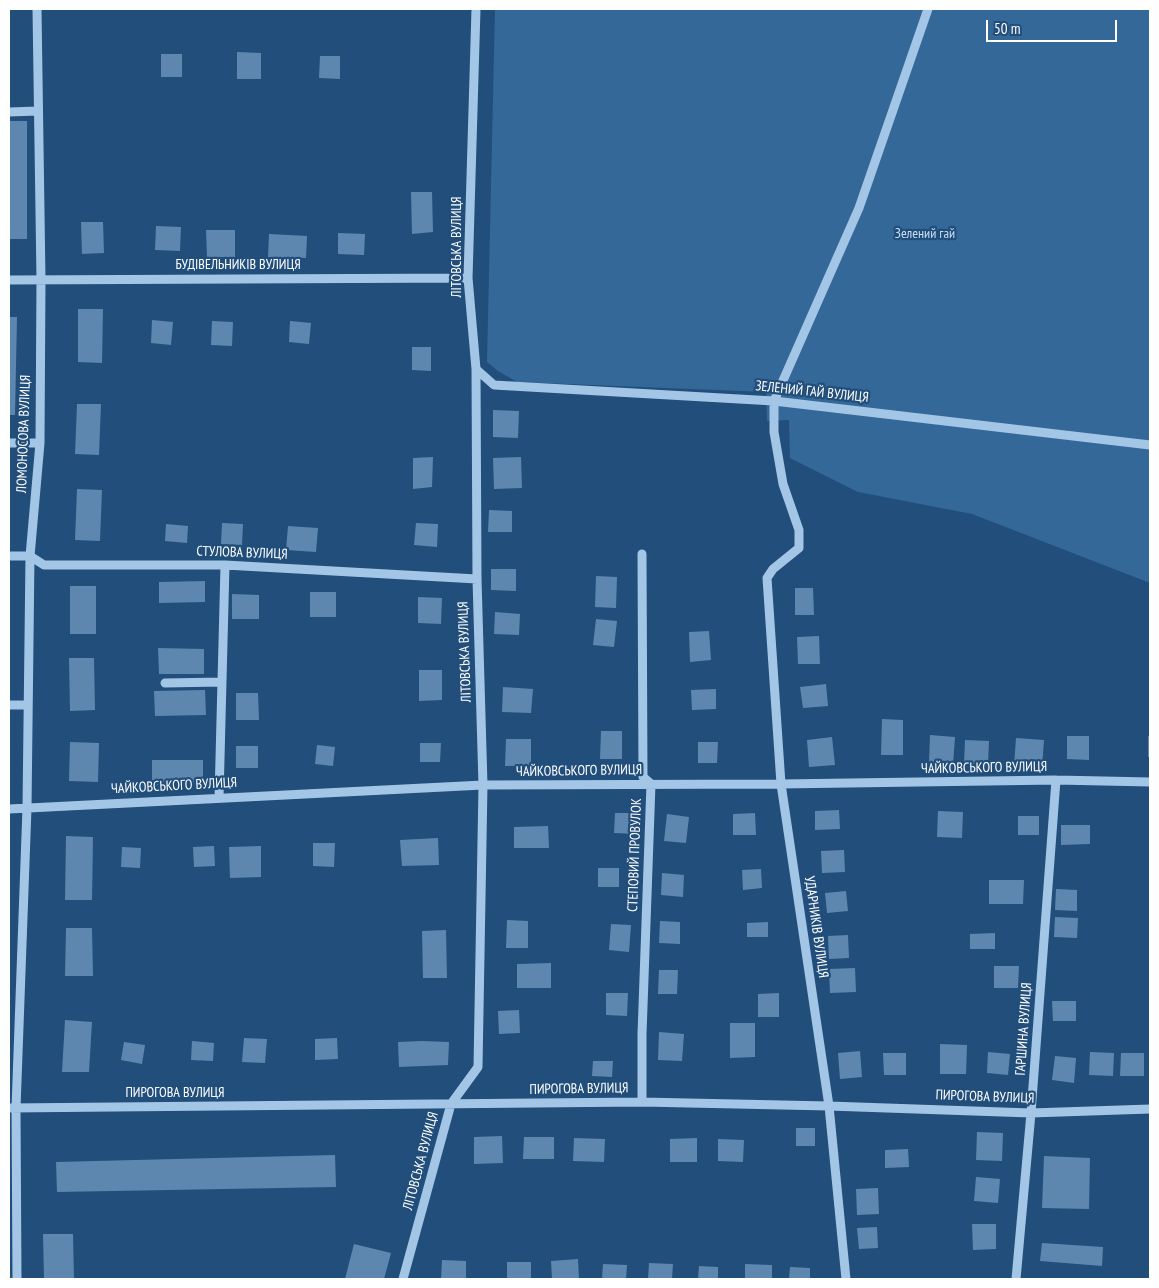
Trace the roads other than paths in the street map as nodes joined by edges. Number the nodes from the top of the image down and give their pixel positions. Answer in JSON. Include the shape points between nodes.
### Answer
{"nodes":[{"id":1,"x":37,"y":9,"type":"edge"},
{"id":2,"x":476,"y":9,"type":"edge"},
{"id":3,"x":928,"y":9,"type":"edge"},
{"id":4,"x":38,"y":111,"type":"junction"},
{"id":5,"x":9,"y":112,"type":"edge"},
{"id":6,"x":468,"y":278,"type":"junction"},
{"id":7,"x":9,"y":280,"type":"edge"},
{"id":8,"x":41,"y":280,"type":"junction"},
{"id":9,"x":476,"y":369,"type":"junction"},
{"id":10,"x":774,"y":401,"type":"junction"},
{"id":11,"x":40,"y":442,"type":"junction"},
{"id":12,"x":9,"y":443,"type":"edge"},
{"id":13,"x":1150,"y":445,"type":"edge"},
{"id":14,"x":642,"y":554,"type":"dead end"},
{"id":15,"x":9,"y":556,"type":"edge"},
{"id":16,"x":30,"y":556,"type":"junction"},
{"id":17,"x":225,"y":565,"type":"junction"},
{"id":18,"x":476,"y":579,"type":"junction"},
{"id":19,"x":221,"y":682,"type":"junction"},
{"id":20,"x":165,"y":683,"type":"dead end"},
{"id":21,"x":9,"y":705,"type":"edge"},
{"id":22,"x":28,"y":705,"type":"junction"},
{"id":23,"x":1056,"y":780,"type":"junction"},
{"id":24,"x":1150,"y":782,"type":"edge"},
{"id":25,"x":651,"y":784,"type":"junction"},
{"id":26,"x":781,"y":784,"type":"junction"},
{"id":27,"x":483,"y":785,"type":"junction"},
{"id":28,"x":219,"y":797,"type":"junction"},
{"id":29,"x":27,"y":808,"type":"junction"},
{"id":30,"x":9,"y":809,"type":"edge"},
{"id":31,"x":642,"y":1102,"type":"junction"},
{"id":32,"x":451,"y":1104,"type":"junction"},
{"id":33,"x":829,"y":1106,"type":"junction"},
{"id":34,"x":12,"y":1108,"type":"edge"},
{"id":35,"x":1150,"y":1109,"type":"edge"},
{"id":36,"x":1031,"y":1113,"type":"junction"},
{"id":37,"x":17,"y":1279,"type":"edge"},
{"id":38,"x":403,"y":1279,"type":"edge"},
{"id":39,"x":846,"y":1279,"type":"edge"},
{"id":40,"x":1016,"y":1279,"type":"edge"}],
"edges":[{"from":1,"to":4,"type":"street","name":"ЛОМОНОСОВА ВУЛИЦЯ"},
{"from":2,"to":6,"type":"street","name":"ЛІТОВСЬКА ВУЛИЦЯ"},
{"from":3,"to":10,"type":"street","via":[[859,208]]},
{"from":4,"to":5,"type":"street"},
{"from":4,"to":8,"type":"street","name":"ЛОМОНОСОВА ВУЛИЦЯ"},
{"from":6,"to":8,"type":"street","name":"БУДІВЕЛЬНИКІВ ВУЛИЦЯ"},
{"from":6,"to":9,"type":"street","name":"ЛІТОВСЬКА ВУЛИЦЯ"},
{"from":7,"to":8,"type":"street","name":"БУДІВЕЛЬНИКІВ ВУЛИЦЯ"},
{"from":8,"to":11,"type":"street","name":"ЛОМОНОСОВА ВУЛИЦЯ"},
{"from":9,"to":10,"type":"street","name":"ЗЕЛЕНИЙ ГАЙ ВУЛИЦЯ","via":[[494,385]]},
{"from":9,"to":18,"type":"street","name":"ЛІТОВСЬКА ВУЛИЦЯ"},
{"from":10,"to":13,"type":"street","name":"ЗЕЛЕНИЙ ГАЙ ВУЛИЦЯ"},
{"from":10,"to":26,"type":"street","name":"УДАРНИКІВ ВУЛИЦЯ","via":[[774,432],[783,484],[799,530],[799,548],[773,569],[768,578]]},
{"from":11,"to":12,"type":"street"},
{"from":11,"to":16,"type":"street","name":"ЛОМОНОСОВА ВУЛИЦЯ"},
{"from":14,"to":25,"type":"street","name":"СТЕПОВИЙ ПРОВУЛОК","via":[[643,777]]},
{"from":15,"to":16,"type":"street","name":"СТУЛОВА ВУЛИЦЯ"},
{"from":16,"to":17,"type":"street","name":"СТУЛОВА ВУЛИЦЯ","via":[[44,565]]},
{"from":16,"to":22,"type":"street","name":"ЛОМОНОСОВА ВУЛИЦЯ"},
{"from":17,"to":18,"type":"street","name":"СТУЛОВА ВУЛИЦЯ"},
{"from":17,"to":19,"type":"street"},
{"from":18,"to":27,"type":"street","name":"ЛІТОВСЬКА ВУЛИЦЯ"},
{"from":19,"to":20,"type":"street"},
{"from":19,"to":28,"type":"street"},
{"from":21,"to":22,"type":"street"},
{"from":22,"to":29,"type":"street","name":"ЛОМОНОСОВА ВУЛИЦЯ"},
{"from":23,"to":24,"type":"street","name":"ЧАЙКОВСЬКОГО ВУЛИЦЯ"},
{"from":23,"to":26,"type":"street","name":"ЧАЙКОВСЬКОГО ВУЛИЦЯ"},
{"from":23,"to":36,"type":"street","name":"ГАРШИНА ВУЛИЦЯ"},
{"from":25,"to":26,"type":"street","name":"ЧАЙКОВСЬКОГО ВУЛИЦЯ"},
{"from":25,"to":27,"type":"street","name":"ЧАЙКОВСЬКОГО ВУЛИЦЯ"},
{"from":25,"to":31,"type":"street","name":"СТЕПОВИЙ ПРОВУЛОК"},
{"from":26,"to":33,"type":"street","name":"УДАРНИКІВ ВУЛИЦЯ"},
{"from":27,"to":28,"type":"street","name":"ЧАЙКОВСЬКОГО ВУЛИЦЯ"},
{"from":27,"to":32,"type":"street","name":"ЛІТОВСЬКА ВУЛИЦЯ","via":[[478,1067]]},
{"from":28,"to":29,"type":"street","name":"ЧАЙКОВСЬКОГО ВУЛИЦЯ"},
{"from":29,"to":30,"type":"street","name":"ЧАЙКОВСЬКОГО ВУЛИЦЯ"},
{"from":29,"to":34,"type":"street","name":"ЛОМОНОСОВА ВУЛИЦЯ"},
{"from":31,"to":32,"type":"street","name":"ПИРОГОВА ВУЛИЦЯ"},
{"from":31,"to":33,"type":"street","name":"ПИРОГОВА ВУЛИЦЯ"},
{"from":32,"to":34,"type":"street","name":"ПИРОГОВА ВУЛИЦЯ"},
{"from":32,"to":38,"type":"street","name":"ЛІТОВСЬКА ВУЛИЦЯ"},
{"from":33,"to":36,"type":"street","name":"ПИРОГОВА ВУЛИЦЯ"},
{"from":33,"to":39,"type":"street","name":"УДАРНИКІВ ВУЛИЦЯ"},
{"from":34,"to":37,"type":"street","name":"ЛОМОНОСОВА ВУЛИЦЯ"},
{"from":35,"to":36,"type":"street","name":"ПИРОГОВА ВУЛИЦЯ"},
{"from":36,"to":40,"type":"street","name":"ГАРШИНА ВУЛИЦЯ"}]}
